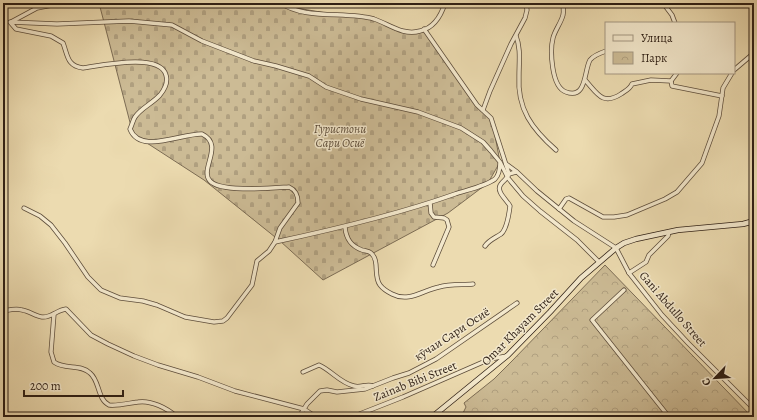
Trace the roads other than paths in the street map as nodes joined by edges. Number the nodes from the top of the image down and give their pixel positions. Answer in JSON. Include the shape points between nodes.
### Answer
{"nodes":[{"id":1,"x":63,"y":3,"type":"edge"},
{"id":2,"x":281,"y":3,"type":"edge"},
{"id":3,"x":445,"y":3,"type":"edge"},
{"id":4,"x":526,"y":3,"type":"edge"},
{"id":5,"x":563,"y":3,"type":"edge"},
{"id":6,"x":663,"y":3,"type":"edge"},
{"id":7,"x":10,"y":22,"type":"junction"},
{"id":8,"x":675,"y":22,"type":"edge"},
{"id":9,"x":424,"y":29,"type":"junction"},
{"id":10,"x":516,"y":36,"type":"junction"},
{"id":11,"x":605,"y":51,"type":"edge"},
{"id":12,"x":754,"y":53,"type":"edge"},
{"id":13,"x":735,"y":69,"type":"edge"},
{"id":14,"x":676,"y":74,"type":"edge"},
{"id":15,"x":731,"y":74,"type":"edge"},
{"id":16,"x":585,"y":80,"type":"junction"},
{"id":17,"x":671,"y":81,"type":"junction"},
{"id":18,"x":722,"y":96,"type":"junction"},
{"id":19,"x":483,"y":110,"type":"junction"},
{"id":20,"x":556,"y":150,"type":"dead end"},
{"id":21,"x":500,"y":162,"type":"junction"},
{"id":22,"x":506,"y":164,"type":"junction"},
{"id":23,"x":517,"y":172,"type":"junction"},
{"id":24,"x":508,"y":176,"type":"junction"},
{"id":25,"x":430,"y":203,"type":"junction"},
{"id":26,"x":24,"y":208,"type":"dead end"},
{"id":27,"x":559,"y":209,"type":"junction"},
{"id":28,"x":754,"y":221,"type":"edge"},
{"id":29,"x":345,"y":227,"type":"junction"},
{"id":30,"x":669,"y":232,"type":"junction"},
{"id":31,"x":275,"y":242,"type":"junction"},
{"id":32,"x":485,"y":246,"type":"dead end"},
{"id":33,"x":616,"y":248,"type":"junction"},
{"id":34,"x":599,"y":262,"type":"junction"},
{"id":35,"x":434,"y":265,"type":"dead end"},
{"id":36,"x":629,"y":273,"type":"junction"},
{"id":37,"x":473,"y":284,"type":"dead end"},
{"id":38,"x":624,"y":290,"type":"dead end"},
{"id":39,"x":517,"y":303,"type":"dead end"},
{"id":40,"x":3,"y":311,"type":"edge"},
{"id":41,"x":54,"y":314,"type":"junction"},
{"id":42,"x":508,"y":355,"type":"junction"},
{"id":43,"x":303,"y":372,"type":"dead end"},
{"id":44,"x":373,"y":386,"type":"junction"},
{"id":45,"x":304,"y":409,"type":"junction"},
{"id":46,"x":754,"y":409,"type":"edge"},
{"id":47,"x":177,"y":417,"type":"edge"},
{"id":48,"x":299,"y":417,"type":"edge"},
{"id":49,"x":316,"y":417,"type":"edge"},
{"id":50,"x":352,"y":417,"type":"edge"},
{"id":51,"x":432,"y":417,"type":"edge"},
{"id":52,"x":669,"y":417,"type":"edge"}],
"edges":[{"from":1,"to":7,"type":"street","via":[[37,8]]},
{"from":2,"to":9,"type":"street","via":[[307,12],[362,17],[406,32]]},
{"from":3,"to":9,"type":"street","via":[[439,18]]},
{"from":4,"to":10,"type":"street","via":[[525,18]]},
{"from":5,"to":16,"type":"street","via":[[563,14],[554,34],[552,53],[556,80],[567,93],[579,90]]},
{"from":6,"to":8,"type":"street"},
{"from":7,"to":21,"type":"street","via":[[57,24],[129,21],[172,25],[202,41],[254,61],[308,76],[326,87],[361,99],[418,112],[461,128],[483,142]]},
{"from":7,"to":31,"type":"street","via":[[16,29],[50,36],[63,43],[69,61],[75,67],[132,61],[160,67],[165,71],[167,84],[160,95],[135,116],[130,129],[132,133],[141,141],[150,142],[205,135],[211,144],[212,153],[208,177],[216,185],[243,189],[293,188],[297,193],[298,203],[280,228]]},
{"from":9,"to":19,"type":"street"},
{"from":10,"to":19,"type":"street"},
{"from":10,"to":20,"type":"street","via":[[519,51],[519,96],[532,125]]},
{"from":11,"to":16,"type":"street","via":[[591,59]]},
{"from":12,"to":13,"type":"street"},
{"from":14,"to":17,"type":"street"},
{"from":15,"to":18,"type":"street","via":[[723,88]]},
{"from":16,"to":17,"type":"street","via":[[598,96],[609,99],[637,82]]},
{"from":17,"to":18,"type":"street","via":[[672,86]]},
{"from":18,"to":27,"type":"street","via":[[719,116],[702,163],[677,192],[627,216],[602,217],[569,198]]},
{"from":19,"to":22,"type":"street","via":[[493,122]]},
{"from":21,"to":24,"type":"street"},
{"from":21,"to":25,"type":"street","via":[[495,179]]},
{"from":22,"to":23,"type":"street"},
{"from":22,"to":24,"type":"street"},
{"from":23,"to":24,"type":"street"},
{"from":23,"to":27,"type":"street"},
{"from":24,"to":32,"type":"street","via":[[499,188],[510,206],[504,230]]},
{"from":24,"to":34,"type":"street","via":[[523,196],[577,240]]},
{"from":25,"to":29,"type":"street"},
{"from":25,"to":35,"type":"street","via":[[434,217],[448,220],[450,227]]},
{"from":26,"to":31,"type":"street","via":[[40,216],[50,225],[88,277],[101,290],[120,298],[158,305],[196,320],[219,322],[227,318],[252,285],[256,261],[269,251]]},
{"from":27,"to":33,"type":"street"},
{"from":28,"to":30,"type":"main road","name":"Omar Khayam Street"},
{"from":29,"to":31,"type":"street"},
{"from":29,"to":37,"type":"street","via":[[347,238],[353,245],[375,258],[376,277],[380,286],[396,296],[410,297],[439,287]]},
{"from":30,"to":33,"type":"main road","name":"Omar Khayam Street","via":[[636,239]]},
{"from":30,"to":36,"type":"street","via":[[646,262]]},
{"from":33,"to":34,"type":"main road","name":"Omar Khayam Street"},
{"from":33,"to":36,"type":"street","name":"Gani Abdullo Street"},
{"from":34,"to":42,"type":"main road","name":"Omar Khayam Street"},
{"from":36,"to":46,"type":"street","name":"Gani Abdullo Street","via":[[655,307],[688,343]]},
{"from":38,"to":52,"type":"street","via":[[592,320]]},
{"from":39,"to":44,"type":"street","name":"кӯчаи Сари Осиё","via":[[436,359],[409,373]]},
{"from":40,"to":41,"type":"street","via":[[20,309],[44,317]]},
{"from":41,"to":45,"type":"street","via":[[64,309],[91,335],[146,360],[235,391]]},
{"from":41,"to":47,"type":"street","via":[[51,352],[54,362],[92,374],[103,400],[109,405],[149,402]]},
{"from":42,"to":50,"type":"street","name":"Zainab Bibi Street","via":[[490,359]]},
{"from":42,"to":51,"type":"main road","name":"Omar Khayam Street"},
{"from":43,"to":44,"type":"street","via":[[319,365],[355,387],[369,384]]},
{"from":44,"to":45,"type":"street","name":"кӯчаи Сари Осиё","via":[[348,392],[320,391]]},
{"from":45,"to":48,"type":"street","name":"кӯчаи Сари Осиё"},
{"from":45,"to":49,"type":"street"}]}
